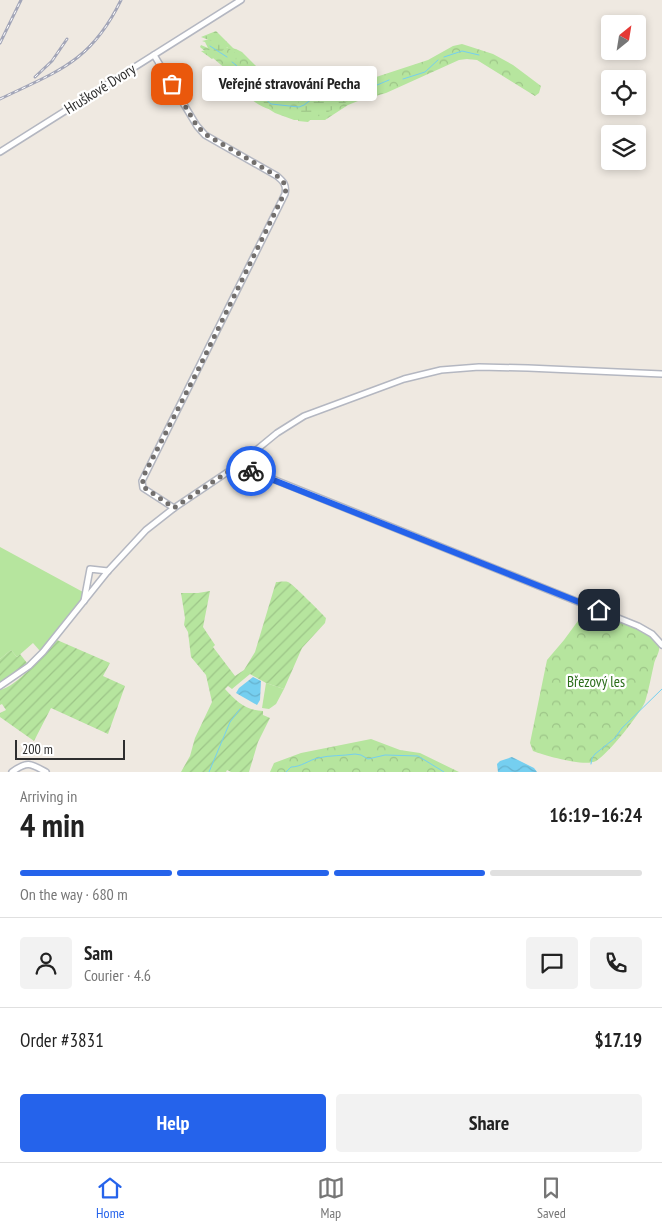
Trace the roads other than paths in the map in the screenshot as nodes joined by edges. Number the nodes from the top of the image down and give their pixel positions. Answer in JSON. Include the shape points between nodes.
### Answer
{"nodes":[{"id":1,"x":241,"y":0,"type":"edge"},
{"id":2,"x":154,"y":55,"type":"junction"},
{"id":3,"x":0,"y":152,"type":"edge"},
{"id":4,"x":662,"y":374,"type":"edge"},
{"id":5,"x":238,"y":465,"type":"junction"},
{"id":6,"x":174,"y":508,"type":"junction"},
{"id":7,"x":108,"y":571,"type":"junction"},
{"id":8,"x":84,"y":602,"type":"junction"},
{"id":9,"x":662,"y":645,"type":"edge"},
{"id":10,"x":0,"y":686,"type":"edge"},
{"id":11,"x":12,"y":772,"type":"edge"},
{"id":12,"x":46,"y":772,"type":"edge"}],
"edges":[{"from":1,"to":2,"type":"street","name":"Hruškové Dvory"},
{"from":2,"to":3,"type":"street","name":"Hruškové Dvory"},
{"from":2,"to":6,"type":"street","via":[[200,130],[277,176],[286,187],[142,481],[143,488]]},
{"from":4,"to":5,"type":"street","via":[[489,367],[423,373],[304,416]]},
{"from":5,"to":6,"type":"street"},
{"from":5,"to":9,"type":"street","via":[[638,626]]},
{"from":6,"to":7,"type":"street","via":[[141,534]]},
{"from":7,"to":8,"type":"street"},
{"from":7,"to":8,"type":"street","via":[[90,569]]},
{"from":8,"to":10,"type":"street","via":[[29,666]]},
{"from":11,"to":12,"type":"street","via":[[28,764]]}]}
